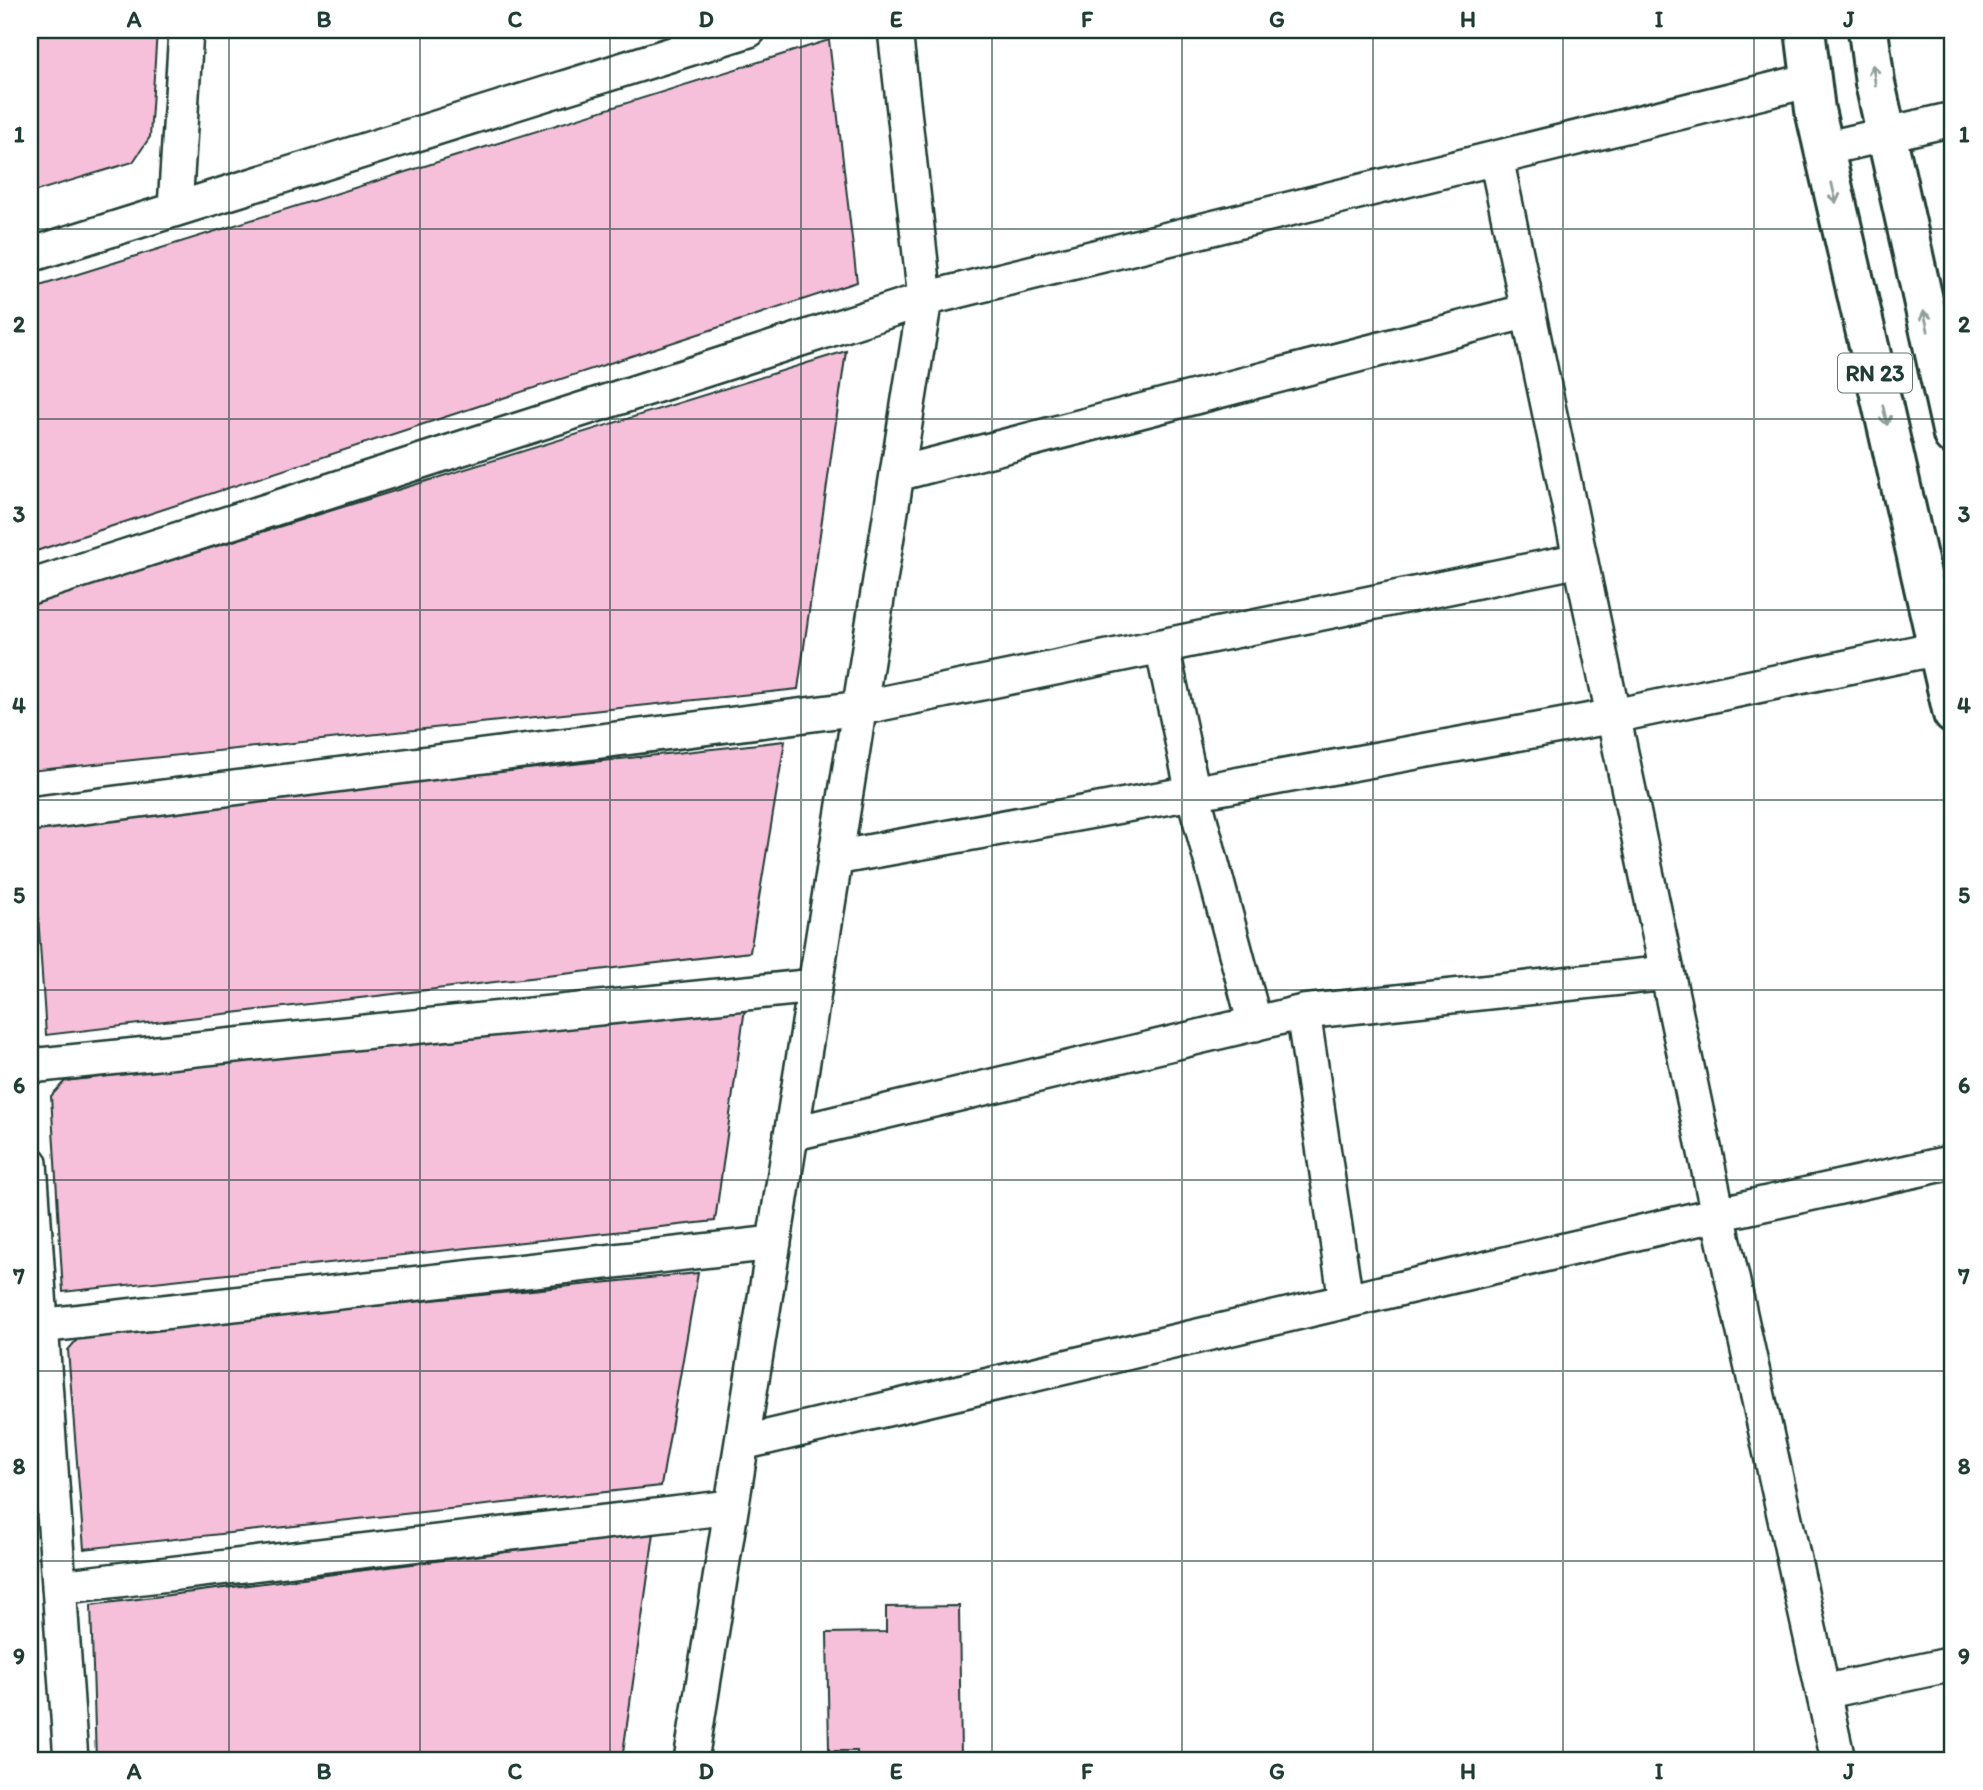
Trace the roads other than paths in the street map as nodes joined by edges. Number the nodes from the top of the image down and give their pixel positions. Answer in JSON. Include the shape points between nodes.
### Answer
{"nodes":[{"id":1,"x":186,"y":30,"type":"edge"},
{"id":2,"x":749,"y":30,"type":"edge"},
{"id":3,"x":895,"y":30,"type":"edge"},
{"id":4,"x":1805,"y":30,"type":"edge"},
{"id":5,"x":1868,"y":30,"type":"edge"},
{"id":6,"x":1811,"y":79,"type":"junction"},
{"id":7,"x":1953,"y":119,"type":"edge"},
{"id":8,"x":1886,"y":135,"type":"junction"},
{"id":9,"x":1823,"y":149,"type":"junction"},
{"id":10,"x":1496,"y":158,"type":"junction"},
{"id":11,"x":175,"y":208,"type":"junction"},
{"id":12,"x":30,"y":255,"type":"edge"},
{"id":13,"x":925,"y":299,"type":"junction"},
{"id":14,"x":1528,"y":311,"type":"junction"},
{"id":15,"x":1953,"y":435,"type":"edge"},
{"id":16,"x":897,"y":474,"type":"junction"},
{"id":17,"x":1580,"y":560,"type":"junction"},
{"id":18,"x":30,"y":587,"type":"edge"},
{"id":19,"x":1162,"y":646,"type":"junction"},
{"id":20,"x":1938,"y":648,"type":"junction"},
{"id":21,"x":860,"y":708,"type":"junction"},
{"id":22,"x":1953,"y":714,"type":"edge"},
{"id":23,"x":1614,"y":716,"type":"junction"},
{"id":24,"x":1193,"y":793,"type":"junction"},
{"id":25,"x":30,"y":814,"type":"edge"},
{"id":26,"x":835,"y":858,"type":"junction"},
{"id":27,"x":1667,"y":973,"type":"junction"},
{"id":28,"x":815,"y":986,"type":"junction"},
{"id":29,"x":1303,"y":1012,"type":"junction"},
{"id":30,"x":1255,"y":1024,"type":"junction"},
{"id":31,"x":30,"y":1066,"type":"edge"},
{"id":32,"x":792,"y":1135,"type":"junction"},
{"id":33,"x":1953,"y":1162,"type":"edge"},
{"id":34,"x":30,"y":1163,"type":"edge"},
{"id":35,"x":1717,"y":1214,"type":"junction"},
{"id":36,"x":774,"y":1243,"type":"junction"},
{"id":37,"x":1346,"y":1301,"type":"junction"},
{"id":38,"x":35,"y":1326,"type":"edge"},
{"id":39,"x":742,"y":1443,"type":"junction"},
{"id":40,"x":731,"y":1507,"type":"junction"},
{"id":41,"x":59,"y":1587,"type":"junction"},
{"id":42,"x":1953,"y":1664,"type":"edge"},
{"id":43,"x":1823,"y":1692,"type":"junction"},
{"id":44,"x":71,"y":1760,"type":"edge"},
{"id":45,"x":691,"y":1760,"type":"edge"},
{"id":46,"x":1838,"y":1760,"type":"edge"}],
"edges":[{"from":1,"to":11,"type":"street"},
{"from":2,"to":11,"type":"street"},
{"from":3,"to":13,"type":"street"},
{"from":4,"to":6,"type":"main road","number":"RN 23"},
{"from":8,"to":5,"type":"main road","number":"RN 23","one_way":true},
{"from":6,"to":9,"type":"main road","number":"RN 23"},
{"from":6,"to":10,"type":"street"},
{"from":7,"to":8,"type":"street"},
{"from":8,"to":9,"type":"street"},
{"from":15,"to":8,"type":"main road","number":"RN 23","one_way":true},
{"from":9,"to":20,"type":"main road","number":"RN 23","one_way":true},
{"from":10,"to":13,"type":"street"},
{"from":10,"to":14,"type":"street"},
{"from":11,"to":12,"type":"street"},
{"from":13,"to":16,"type":"street"},
{"from":13,"to":18,"type":"street"},
{"from":14,"to":16,"type":"street"},
{"from":14,"to":17,"type":"street"},
{"from":16,"to":21,"type":"street"},
{"from":17,"to":19,"type":"street"},
{"from":17,"to":23,"type":"street"},
{"from":19,"to":21,"type":"street"},
{"from":19,"to":24,"type":"street"},
{"from":20,"to":22,"type":"main road","number":"RN 23"},
{"from":20,"to":23,"type":"street"},
{"from":21,"to":25,"type":"street"},
{"from":21,"to":26,"type":"street"},
{"from":23,"to":24,"type":"street"},
{"from":23,"to":27,"type":"street"},
{"from":24,"to":26,"type":"street"},
{"from":24,"to":30,"type":"street"},
{"from":26,"to":28,"type":"street"},
{"from":27,"to":29,"type":"street"},
{"from":27,"to":35,"type":"street"},
{"from":28,"to":31,"type":"street"},
{"from":28,"to":32,"type":"street"},
{"from":29,"to":30,"type":"street"},
{"from":29,"to":37,"type":"street"},
{"from":30,"to":32,"type":"street"},
{"from":32,"to":36,"type":"street"},
{"from":33,"to":35,"type":"street"},
{"from":34,"to":38,"type":"street"},
{"from":35,"to":37,"type":"street"},
{"from":35,"to":43,"type":"street"},
{"from":36,"to":38,"type":"street"},
{"from":36,"to":39,"type":"street"},
{"from":37,"to":39,"type":"street"},
{"from":38,"to":41,"type":"street"},
{"from":39,"to":40,"type":"street"},
{"from":40,"to":41,"type":"street"},
{"from":40,"to":45,"type":"street"},
{"from":41,"to":44,"type":"street"},
{"from":42,"to":43,"type":"street"},
{"from":43,"to":46,"type":"street"}]}
